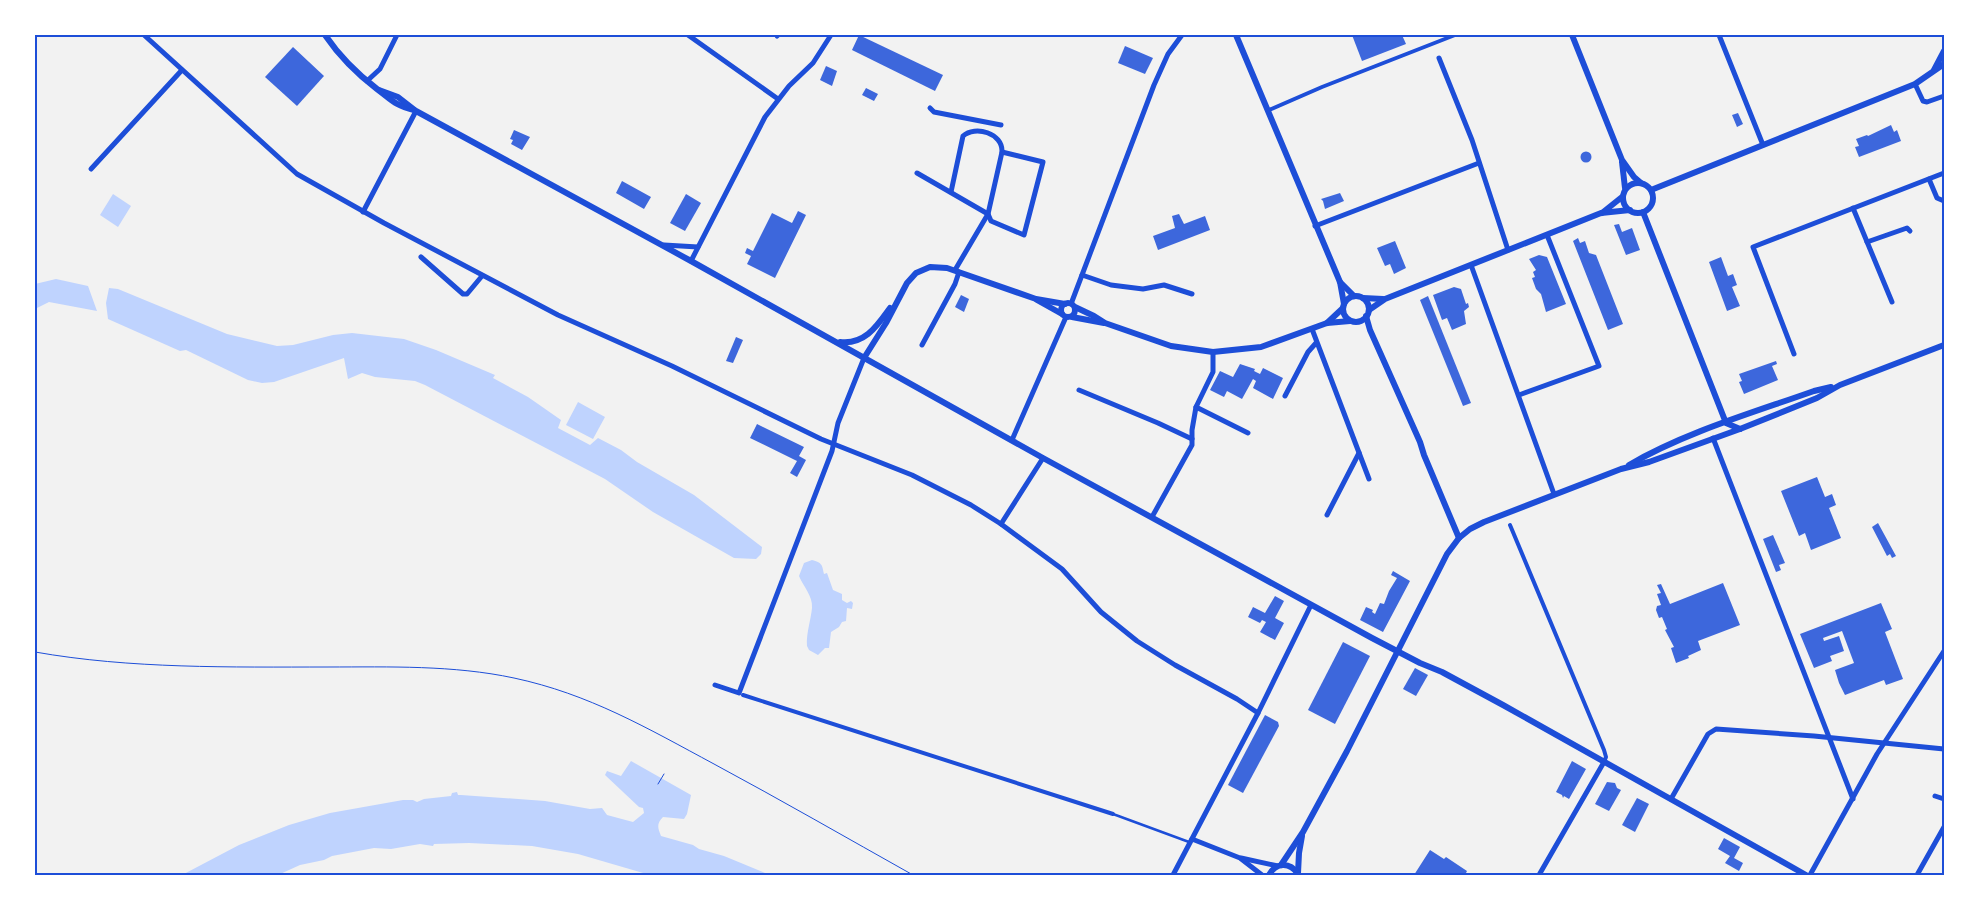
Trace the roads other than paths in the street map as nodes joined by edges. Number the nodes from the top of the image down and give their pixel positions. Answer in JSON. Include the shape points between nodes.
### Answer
{"nodes":[{"id":1,"x":144,"y":35,"type":"edge"},
{"id":2,"x":325,"y":35,"type":"edge"},
{"id":3,"x":398,"y":35,"type":"edge"},
{"id":4,"x":688,"y":35,"type":"edge"},
{"id":5,"x":831,"y":35,"type":"edge"},
{"id":6,"x":1182,"y":35,"type":"edge"},
{"id":7,"x":1236,"y":35,"type":"edge"},
{"id":8,"x":1455,"y":35,"type":"edge"},
{"id":9,"x":1572,"y":35,"type":"edge"},
{"id":10,"x":1719,"y":35,"type":"edge"},
{"id":11,"x":1944,"y":51,"type":"edge"},
{"id":12,"x":1438,"y":58,"type":"dead end"},
{"id":13,"x":1944,"y":64,"type":"edge"},
{"id":14,"x":182,"y":70,"type":"junction"},
{"id":15,"x":1932,"y":74,"type":"junction"},
{"id":16,"x":367,"y":81,"type":"junction"},
{"id":17,"x":1915,"y":84,"type":"junction"},
{"id":18,"x":1944,"y":96,"type":"edge"},
{"id":19,"x":778,"y":99,"type":"junction"},
{"id":20,"x":930,"y":108,"type":"dead end"},
{"id":21,"x":415,"y":110,"type":"junction"},
{"id":22,"x":1268,"y":110,"type":"junction"},
{"id":23,"x":1001,"y":125,"type":"dead end"},
{"id":24,"x":1763,"y":145,"type":"junction"},
{"id":25,"x":1002,"y":152,"type":"junction"},
{"id":26,"x":1622,"y":160,"type":"junction"},
{"id":27,"x":1479,"y":163,"type":"junction"},
{"id":28,"x":91,"y":169,"type":"dead end"},
{"id":29,"x":917,"y":173,"type":"dead end"},
{"id":30,"x":1944,"y":173,"type":"edge"},
{"id":31,"x":1929,"y":179,"type":"junction"},
{"id":32,"x":1642,"y":183,"type":"junction"},
{"id":33,"x":1626,"y":188,"type":"junction"},
{"id":34,"x":1651,"y":190,"type":"junction"},
{"id":35,"x":951,"y":192,"type":"junction"},
{"id":36,"x":1622,"y":197,"type":"junction"},
{"id":37,"x":1944,"y":201,"type":"edge"},
{"id":38,"x":1853,"y":208,"type":"junction"},
{"id":39,"x":1630,"y":210,"type":"junction"},
{"id":40,"x":363,"y":212,"type":"junction"},
{"id":41,"x":1643,"y":212,"type":"junction"},
{"id":42,"x":1601,"y":213,"type":"junction"},
{"id":43,"x":988,"y":214,"type":"junction"},
{"id":44,"x":1315,"y":226,"type":"junction"},
{"id":45,"x":1910,"y":231,"type":"dead end"},
{"id":46,"x":1547,"y":235,"type":"junction"},
{"id":47,"x":1868,"y":242,"type":"junction"},
{"id":48,"x":662,"y":245,"type":"junction"},
{"id":49,"x":698,"y":247,"type":"junction"},
{"id":50,"x":1508,"y":250,"type":"junction"},
{"id":51,"x":421,"y":257,"type":"dead end"},
{"id":52,"x":691,"y":261,"type":"junction"},
{"id":53,"x":1471,"y":265,"type":"junction"},
{"id":54,"x":957,"y":271,"type":"junction"},
{"id":55,"x":1082,"y":275,"type":"junction"},
{"id":56,"x":482,"y":276,"type":"junction"},
{"id":57,"x":1340,"y":282,"type":"junction"},
{"id":58,"x":1192,"y":294,"type":"dead end"},
{"id":59,"x":900,"y":296,"type":"junction"},
{"id":60,"x":1354,"y":296,"type":"junction"},
{"id":61,"x":1363,"y":298,"type":"junction"},
{"id":62,"x":1036,"y":299,"type":"junction"},
{"id":63,"x":1385,"y":299,"type":"junction"},
{"id":64,"x":1892,"y":302,"type":"dead end"},
{"id":65,"x":1070,"y":305,"type":"junction"},
{"id":66,"x":1343,"y":306,"type":"junction"},
{"id":67,"x":1367,"y":313,"type":"junction"},
{"id":68,"x":1066,"y":316,"type":"junction"},
{"id":69,"x":1350,"y":320,"type":"junction"},
{"id":70,"x":1105,"y":323,"type":"junction"},
{"id":71,"x":1327,"y":323,"type":"junction"},
{"id":72,"x":1312,"y":329,"type":"junction"},
{"id":73,"x":836,"y":342,"type":"junction"},
{"id":74,"x":1316,"y":343,"type":"junction"},
{"id":75,"x":922,"y":345,"type":"dead end"},
{"id":76,"x":1944,"y":345,"type":"edge"},
{"id":77,"x":1213,"y":352,"type":"junction"},
{"id":78,"x":1794,"y":354,"type":"dead end"},
{"id":79,"x":864,"y":358,"type":"junction"},
{"id":80,"x":1840,"y":385,"type":"junction"},
{"id":81,"x":1079,"y":390,"type":"dead end"},
{"id":82,"x":1519,"y":395,"type":"junction"},
{"id":83,"x":1285,"y":396,"type":"dead end"},
{"id":84,"x":1196,"y":407,"type":"junction"},
{"id":85,"x":1726,"y":423,"type":"junction"},
{"id":86,"x":1740,"y":428,"type":"junction"},
{"id":87,"x":1248,"y":433,"type":"dead end"},
{"id":88,"x":1713,"y":438,"type":"junction"},
{"id":89,"x":1012,"y":440,"type":"junction"},
{"id":90,"x":1192,"y":442,"type":"junction"},
{"id":91,"x":833,"y":443,"type":"junction"},
{"id":92,"x":1359,"y":454,"type":"junction"},
{"id":93,"x":1043,"y":458,"type":"junction"},
{"id":94,"x":1621,"y":469,"type":"junction"},
{"id":95,"x":1369,"y":479,"type":"dead end"},
{"id":96,"x":1554,"y":494,"type":"junction"},
{"id":97,"x":1327,"y":515,"type":"dead end"},
{"id":98,"x":1152,"y":517,"type":"junction"},
{"id":99,"x":1001,"y":524,"type":"junction"},
{"id":100,"x":1510,"y":525,"type":"dead end"},
{"id":101,"x":1459,"y":538,"type":"junction"},
{"id":102,"x":1311,"y":605,"type":"junction"},
{"id":103,"x":1397,"y":651,"type":"junction"},
{"id":104,"x":1944,"y":651,"type":"edge"},
{"id":105,"x":715,"y":686,"type":"dead end"},
{"id":106,"x":741,"y":694,"type":"junction"},
{"id":107,"x":1258,"y":713,"type":"junction"},
{"id":108,"x":1829,"y":737,"type":"junction"},
{"id":109,"x":1884,"y":743,"type":"junction"},
{"id":110,"x":1944,"y":749,"type":"edge"},
{"id":111,"x":1604,"y":762,"type":"junction"},
{"id":112,"x":1935,"y":796,"type":"dead end"},
{"id":113,"x":1671,"y":799,"type":"junction"},
{"id":114,"x":1853,"y":799,"type":"junction"},
{"id":115,"x":1944,"y":799,"type":"edge"},
{"id":116,"x":1113,"y":814,"type":"joint"},
{"id":117,"x":1944,"y":827,"type":"edge"},
{"id":118,"x":1304,"y":832,"type":"junction"},
{"id":119,"x":1191,"y":841,"type":"junction"},
{"id":120,"x":1240,"y":858,"type":"junction"},
{"id":121,"x":1279,"y":865,"type":"junction"},
{"id":122,"x":1299,"y":874,"type":"edge"},
{"id":123,"x":1173,"y":875,"type":"edge"},
{"id":124,"x":1262,"y":875,"type":"edge"},
{"id":125,"x":1269,"y":875,"type":"edge"},
{"id":126,"x":1539,"y":875,"type":"edge"},
{"id":127,"x":1808,"y":875,"type":"edge"},
{"id":128,"x":1917,"y":875,"type":"edge"}],
"edges":[{"from":1,"to":14,"type":"street"},
{"from":2,"to":16,"type":"street","via":[[344,60]]},
{"from":3,"to":16,"type":"street","via":[[380,69]]},
{"from":4,"to":19,"type":"street"},
{"from":5,"to":19,"type":"street","via":[[812,63]]},
{"from":6,"to":55,"type":"street","via":[[1168,54],[1154,85]]},
{"from":7,"to":22,"type":"street"},
{"from":8,"to":22,"type":"street"},
{"from":9,"to":26,"type":"street"},
{"from":10,"to":24,"type":"street"},
{"from":11,"to":15,"type":"street"},
{"from":12,"to":27,"type":"street"},
{"from":13,"to":15,"type":"street"},
{"from":14,"to":28,"type":"street"},
{"from":14,"to":40,"type":"street","via":[[290,169]]},
{"from":15,"to":17,"type":"street"},
{"from":16,"to":21,"type":"street","via":[[389,100]]},
{"from":17,"to":18,"type":"street","via":[[1923,101]]},
{"from":17,"to":24,"type":"street"},
{"from":19,"to":49,"type":"street","via":[[750,142]]},
{"from":20,"to":23,"type":"street","via":[[934,112]]},
{"from":21,"to":40,"type":"street"},
{"from":21,"to":48,"type":"street"},
{"from":22,"to":44,"type":"street"},
{"from":24,"to":34,"type":"street"},
{"from":25,"to":35,"type":"street","via":[[1000,140],[992,134],[973,131],[965,134]]},
{"from":25,"to":43,"type":"street"},
{"from":25,"to":43,"type":"street","via":[[1043,162],[1024,235],[991,221]]},
{"from":26,"to":32,"type":"street"},
{"from":26,"to":33,"type":"street"},
{"from":27,"to":44,"type":"street"},
{"from":27,"to":50,"type":"street"},
{"from":29,"to":35,"type":"street"},
{"from":30,"to":31,"type":"street"},
{"from":31,"to":37,"type":"street","via":[[1937,198]]},
{"from":31,"to":38,"type":"street"},
{"from":32,"to":33,"type":"street"},
{"from":32,"to":34,"type":"street"},
{"from":33,"to":36,"type":"street"},
{"from":34,"to":41,"type":"street","via":[[1651,204]]},
{"from":35,"to":43,"type":"street"},
{"from":36,"to":39,"type":"street"},
{"from":36,"to":42,"type":"street"},
{"from":38,"to":47,"type":"street"},
{"from":38,"to":78,"type":"street","via":[[1753,247]]},
{"from":39,"to":41,"type":"street"},
{"from":39,"to":42,"type":"street"},
{"from":40,"to":56,"type":"street"},
{"from":41,"to":85,"type":"street"},
{"from":42,"to":46,"type":"street"},
{"from":43,"to":54,"type":"street"},
{"from":44,"to":57,"type":"street"},
{"from":45,"to":47,"type":"street","via":[[1907,228]]},
{"from":46,"to":50,"type":"street"},
{"from":46,"to":82,"type":"street","via":[[1599,366]]},
{"from":47,"to":64,"type":"street"},
{"from":48,"to":49,"type":"street"},
{"from":48,"to":52,"type":"street"},
{"from":49,"to":52,"type":"street"},
{"from":50,"to":53,"type":"street"},
{"from":51,"to":56,"type":"street","via":[[463,294],[467,294]]},
{"from":52,"to":73,"type":"street"},
{"from":53,"to":63,"type":"street"},
{"from":53,"to":82,"type":"street"},
{"from":54,"to":59,"type":"street","via":[[940,266],[922,270],[910,278]]},
{"from":54,"to":62,"type":"street"},
{"from":54,"to":75,"type":"street","via":[[955,284]]},
{"from":55,"to":58,"type":"street","via":[[1111,285],[1143,290],[1164,285]]},
{"from":55,"to":65,"type":"street"},
{"from":56,"to":91,"type":"street","via":[[558,315]]},
{"from":57,"to":60,"type":"street"},
{"from":57,"to":66,"type":"street"},
{"from":59,"to":73,"type":"street","via":[[867,336],[853,342]]},
{"from":59,"to":79,"type":"street"},
{"from":60,"to":61,"type":"street"},
{"from":60,"to":66,"type":"street","via":[[1348,298]]},
{"from":61,"to":63,"type":"street"},
{"from":61,"to":67,"type":"street","via":[[1368,306]]},
{"from":62,"to":65,"type":"street"},
{"from":62,"to":68,"type":"street"},
{"from":63,"to":67,"type":"street"},
{"from":65,"to":68,"type":"street","via":[[1075,313]]},
{"from":65,"to":68,"type":"street","via":[[1061,308]]},
{"from":65,"to":70,"type":"street"},
{"from":66,"to":69,"type":"street","via":[[1344,315]]},
{"from":66,"to":71,"type":"street"},
{"from":67,"to":69,"type":"street","via":[[1360,321]]},
{"from":67,"to":101,"type":"street","via":[[1370,330]]},
{"from":68,"to":70,"type":"street"},
{"from":68,"to":89,"type":"street"},
{"from":69,"to":71,"type":"street"},
{"from":70,"to":77,"type":"street","via":[[1171,346]]},
{"from":71,"to":72,"type":"street"},
{"from":72,"to":74,"type":"street"},
{"from":72,"to":77,"type":"street","via":[[1261,347]]},
{"from":73,"to":79,"type":"street"},
{"from":74,"to":83,"type":"street"},
{"from":74,"to":92,"type":"street"},
{"from":76,"to":80,"type":"street"},
{"from":77,"to":84,"type":"street","via":[[1213,372]]},
{"from":79,"to":89,"type":"street"},
{"from":79,"to":91,"type":"street"},
{"from":80,"to":85,"type":"street","via":[[1814,391]]},
{"from":80,"to":86,"type":"street","via":[[1817,398]]},
{"from":81,"to":90,"type":"street","via":[[1158,422]]},
{"from":82,"to":96,"type":"street"},
{"from":84,"to":87,"type":"street"},
{"from":84,"to":90,"type":"street"},
{"from":85,"to":86,"type":"street"},
{"from":85,"to":88,"type":"street"},
{"from":85,"to":94,"type":"street","via":[[1668,445]]},
{"from":86,"to":88,"type":"street"},
{"from":88,"to":94,"type":"street"},
{"from":88,"to":108,"type":"street"},
{"from":89,"to":93,"type":"street"},
{"from":90,"to":98,"type":"street"},
{"from":91,"to":99,"type":"street","via":[[946,491]]},
{"from":91,"to":106,"type":"street"},
{"from":92,"to":95,"type":"street"},
{"from":92,"to":97,"type":"street"},
{"from":93,"to":98,"type":"street"},
{"from":93,"to":99,"type":"street"},
{"from":94,"to":96,"type":"street"},
{"from":96,"to":101,"type":"street","via":[[1470,528]]},
{"from":98,"to":102,"type":"street"},
{"from":99,"to":107,"type":"street","via":[[1062,569],[1101,612],[1137,641]]},
{"from":100,"to":111,"type":"street","via":[[1604,750]]},
{"from":101,"to":103,"type":"street","via":[[1447,554]]},
{"from":102,"to":103,"type":"street"},
{"from":102,"to":107,"type":"street"},
{"from":103,"to":111,"type":"street","via":[[1442,672]]},
{"from":103,"to":118,"type":"street"},
{"from":104,"to":109,"type":"street"},
{"from":105,"to":106,"type":"street"},
{"from":106,"to":116,"type":"street"},
{"from":107,"to":119,"type":"street"},
{"from":108,"to":109,"type":"street"},
{"from":108,"to":113,"type":"street","via":[[1712,730]]},
{"from":108,"to":114,"type":"street"},
{"from":109,"to":110,"type":"street"},
{"from":109,"to":114,"type":"street"},
{"from":111,"to":113,"type":"street"},
{"from":111,"to":126,"type":"street"},
{"from":112,"to":115,"type":"street"},
{"from":113,"to":127,"type":"street"},
{"from":114,"to":127,"type":"street"},
{"from":116,"to":119,"type":"lane"},
{"from":117,"to":128,"type":"street"},
{"from":118,"to":121,"type":"street"},
{"from":118,"to":122,"type":"street"},
{"from":119,"to":120,"type":"street"},
{"from":119,"to":123,"type":"street"},
{"from":120,"to":121,"type":"street"},
{"from":120,"to":124,"type":"street"},
{"from":121,"to":122,"type":"street","via":[[1289,865]]},
{"from":121,"to":125,"type":"street"}]}
